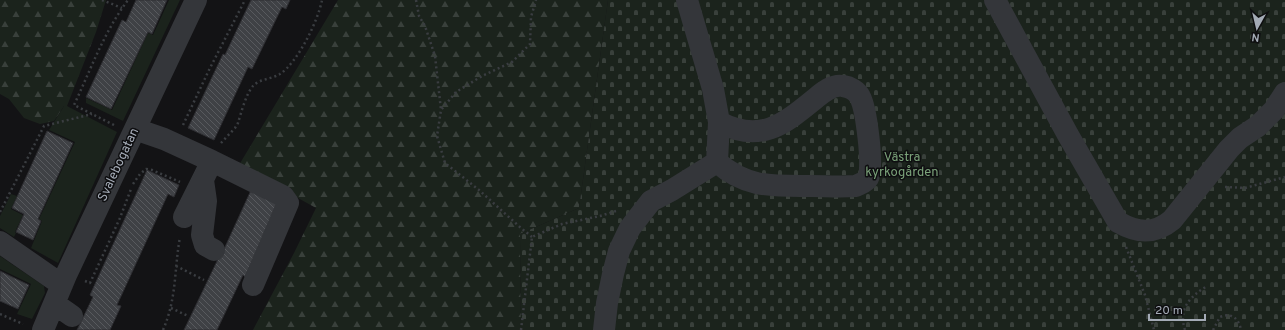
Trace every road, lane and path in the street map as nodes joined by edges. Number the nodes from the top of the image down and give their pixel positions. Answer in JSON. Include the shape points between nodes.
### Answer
{"nodes":[{"id":1,"x":102,"y":0,"type":"edge"},
{"id":2,"x":128,"y":0,"type":"edge"},
{"id":3,"x":196,"y":0,"type":"edge"},
{"id":4,"x":245,"y":0,"type":"edge"},
{"id":5,"x":322,"y":0,"type":"edge"},
{"id":6,"x":416,"y":0,"type":"edge"},
{"id":7,"x":536,"y":0,"type":"edge"},
{"id":8,"x":687,"y":0,"type":"edge"},
{"id":9,"x":995,"y":0,"type":"edge"},
{"id":10,"x":122,"y":8,"type":"junction"},
{"id":11,"x":106,"y":34,"type":"junction"},
{"id":12,"x":111,"y":37,"type":"dead end"},
{"id":13,"x":226,"y":38,"type":"junction"},
{"id":14,"x":231,"y":41,"type":"dead end"},
{"id":15,"x":1285,"y":93,"type":"edge"},
{"id":16,"x":441,"y":110,"type":"junction"},
{"id":17,"x":92,"y":114,"type":"junction"},
{"id":18,"x":719,"y":122,"type":"junction"},
{"id":19,"x":134,"y":132,"type":"junction"},
{"id":20,"x":174,"y":144,"type":"junction"},
{"id":21,"x":717,"y":162,"type":"junction"},
{"id":22,"x":206,"y":172,"type":"junction"},
{"id":23,"x":1285,"y":177,"type":"edge"},
{"id":24,"x":1205,"y":179,"type":"junction"},
{"id":25,"x":619,"y":210,"type":"dead end"},
{"id":26,"x":0,"y":212,"type":"edge"},
{"id":27,"x":184,"y":217,"type":"joint"},
{"id":28,"x":1118,"y":222,"type":"junction"},
{"id":29,"x":532,"y":237,"type":"junction"},
{"id":30,"x":0,"y":242,"type":"edge"},
{"id":31,"x":214,"y":250,"type":"dead end"},
{"id":32,"x":176,"y":266,"type":"junction"},
{"id":33,"x":204,"y":280,"type":"dead end"},
{"id":34,"x":90,"y":283,"type":"dead end"},
{"id":35,"x":253,"y":285,"type":"dead end"},
{"id":36,"x":1208,"y":286,"type":"dead end"},
{"id":37,"x":63,"y":302,"type":"junction"},
{"id":38,"x":171,"y":308,"type":"junction"},
{"id":39,"x":0,"y":314,"type":"edge"},
{"id":40,"x":188,"y":316,"type":"dead end"},
{"id":41,"x":36,"y":328,"type":"edge"},
{"id":42,"x":163,"y":330,"type":"edge"},
{"id":43,"x":521,"y":330,"type":"edge"},
{"id":44,"x":604,"y":330,"type":"edge"},
{"id":45,"x":1154,"y":330,"type":"edge"},
{"id":46,"x":1185,"y":330,"type":"edge"},
{"id":47,"x":1213,"y":330,"type":"edge"},
{"id":48,"x":1241,"y":330,"type":"edge"}],
"edges":[{"from":1,"to":10,"type":"path"},
{"from":2,"to":10,"type":"path"},
{"from":3,"to":19,"type":"street","name":"Svalebogatan"},
{"from":4,"to":13,"type":"path"},
{"from":5,"to":22,"type":"path","via":[[315,23],[302,48],[286,70],[252,87],[238,123],[222,140]]},
{"from":6,"to":16,"type":"path","via":[[419,16],[435,56]]},
{"from":7,"to":16,"type":"path","via":[[530,17],[530,44],[512,62],[456,92]]},
{"from":8,"to":18,"type":"street","via":[[713,89]]},
{"from":9,"to":28,"type":"street"},
{"from":10,"to":11,"type":"path"},
{"from":11,"to":12,"type":"path"},
{"from":11,"to":17,"type":"path","via":[[74,105]]},
{"from":13,"to":14,"type":"path"},
{"from":13,"to":20,"type":"path"},
{"from":15,"to":24,"type":"street","via":[[1274,110],[1229,149]]},
{"from":16,"to":29,"type":"path","via":[[438,136],[444,163]]},
{"from":17,"to":19,"type":"path"},
{"from":17,"to":26,"type":"path","via":[[44,126]]},
{"from":18,"to":21,"type":"street"},
{"from":18,"to":21,"type":"street","via":[[747,132],[761,131],[789,118],[823,92],[839,85],[849,87],[863,102],[871,164],[868,178],[856,186],[776,186],[743,179]]},
{"from":19,"to":20,"type":"street"},
{"from":19,"to":37,"type":"street","name":"Svalebogatan"},
{"from":20,"to":22,"type":"street"},
{"from":21,"to":44,"type":"street","via":[[651,201],[630,228],[619,251],[613,274]]},
{"from":22,"to":27,"type":"street"},
{"from":22,"to":31,"type":"street","via":[[202,235],[205,245]]},
{"from":22,"to":34,"type":"path","via":[[146,169],[133,185]]},
{"from":22,"to":35,"type":"street","via":[[283,196],[288,204]]},
{"from":23,"to":24,"type":"path","via":[[1245,188],[1226,188]]},
{"from":24,"to":28,"type":"street","via":[[1172,220],[1156,230],[1137,231]]},
{"from":25,"to":29,"type":"path","via":[[562,224]]},
{"from":27,"to":32,"type":"path"},
{"from":28,"to":45,"type":"path","via":[[1145,295]]},
{"from":29,"to":43,"type":"path"},
{"from":30,"to":37,"type":"street"},
{"from":32,"to":33,"type":"path"},
{"from":32,"to":38,"type":"path"},
{"from":36,"to":46,"type":"path","via":[[1192,296],[1184,309]]},
{"from":37,"to":41,"type":"street","name":"Svalebogatan"},
{"from":38,"to":40,"type":"path"},
{"from":38,"to":42,"type":"path"},
{"from":39,"to":41,"type":"path"},
{"from":47,"to":48,"type":"path","via":[[1220,317],[1228,315],[1234,316]]}]}
